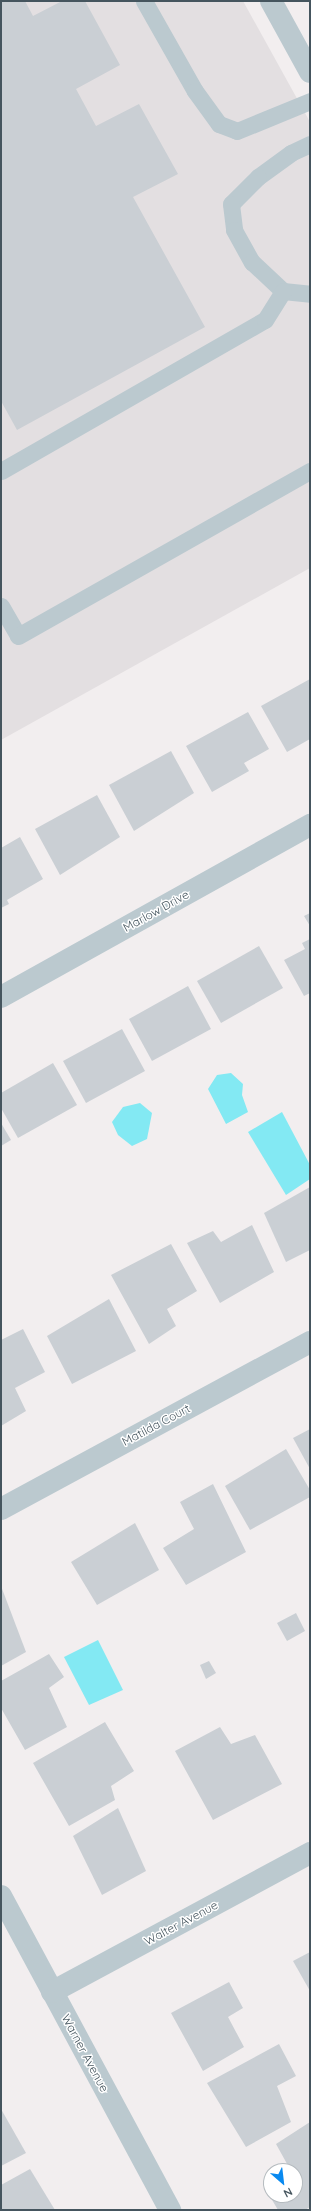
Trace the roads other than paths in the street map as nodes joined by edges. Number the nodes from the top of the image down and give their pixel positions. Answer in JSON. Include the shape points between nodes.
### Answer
{"nodes":[{"id":1,"x":144,"y":1,"type":"edge"},
{"id":2,"x":273,"y":2,"type":"edge"},
{"id":3,"x":310,"y":72,"type":"edge"},
{"id":4,"x":310,"y":101,"type":"edge"},
{"id":5,"x":310,"y":144,"type":"edge"},
{"id":6,"x":283,"y":291,"type":"junction"},
{"id":7,"x":310,"y":294,"type":"edge"},
{"id":8,"x":1,"y":471,"type":"edge"},
{"id":9,"x":310,"y":471,"type":"edge"},
{"id":10,"x":1,"y":606,"type":"edge"},
{"id":11,"x":310,"y":825,"type":"edge"},
{"id":12,"x":1,"y":997,"type":"edge"},
{"id":13,"x":310,"y":1342,"type":"edge"},
{"id":14,"x":1,"y":1509,"type":"edge"},
{"id":15,"x":310,"y":1853,"type":"edge"},
{"id":16,"x":1,"y":1896,"type":"edge"},
{"id":17,"x":52,"y":1992,"type":"junction"},
{"id":18,"x":170,"y":2210,"type":"edge"}],
"edges":[{"from":1,"to":4,"type":"lane","via":[[195,91],[219,124],[237,131]]},
{"from":2,"to":3,"type":"street"},
{"from":5,"to":6,"type":"lane","via":[[291,153],[258,177],[231,204],[234,230],[252,262]]},
{"from":6,"to":7,"type":"lane"},
{"from":6,"to":8,"type":"lane","via":[[265,320]]},
{"from":9,"to":10,"type":"lane","via":[[18,636]]},
{"from":11,"to":12,"type":"street","name":"Marlow Drive"},
{"from":13,"to":14,"type":"street","name":"Matilda Court"},
{"from":15,"to":17,"type":"street","name":"Walter Avenue"},
{"from":16,"to":17,"type":"street","name":"Warner Avenue"},
{"from":17,"to":18,"type":"street","name":"Warner Avenue"}]}
